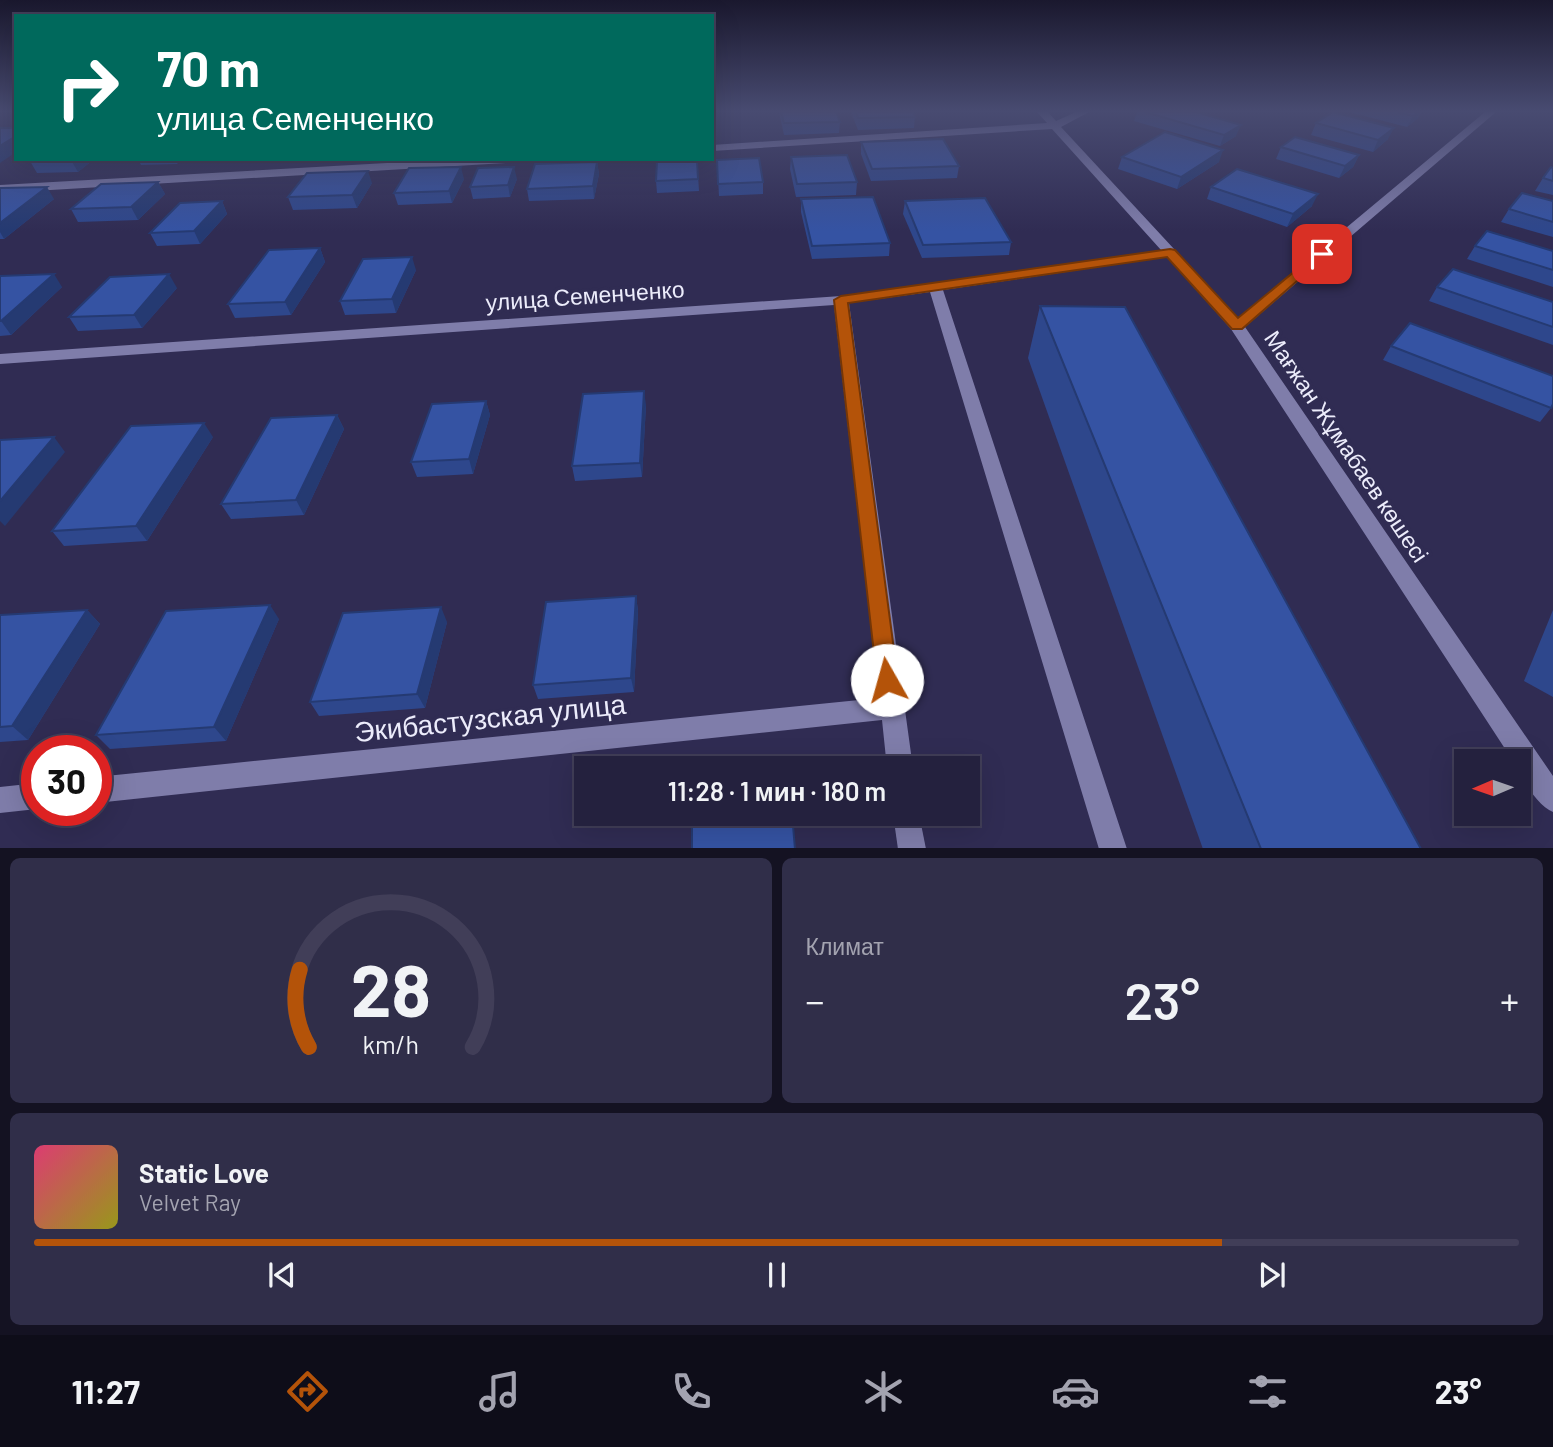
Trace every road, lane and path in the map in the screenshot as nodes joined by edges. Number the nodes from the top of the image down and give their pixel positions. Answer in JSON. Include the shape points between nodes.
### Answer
{"nodes":[{"id":1,"x":1078,"y":152,"type":"edge"},
{"id":2,"x":1445,"y":152,"type":"edge"},
{"id":3,"x":486,"y":161,"type":"edge"},
{"id":4,"x":0,"y":189,"type":"edge"},
{"id":5,"x":1170,"y":253,"type":"junction"},
{"id":6,"x":935,"y":286,"type":"junction"},
{"id":7,"x":841,"y":300,"type":"junction"},
{"id":8,"x":1237,"y":326,"type":"junction"},
{"id":9,"x":0,"y":359,"type":"edge"},
{"id":10,"x":891,"y":708,"type":"junction"},
{"id":11,"x":898,"y":756,"type":"edge"},
{"id":12,"x":112,"y":788,"type":"edge"},
{"id":13,"x":21,"y":798,"type":"edge"},
{"id":14,"x":1553,"y":799,"type":"edge"},
{"id":15,"x":0,"y":800,"type":"edge"},
{"id":16,"x":908,"y":826,"type":"edge"},
{"id":17,"x":912,"y":848,"type":"edge"},
{"id":18,"x":1114,"y":848,"type":"edge"}],
"edges":[{"from":1,"to":5,"type":"street","name":"Мағжан Жұмабаев көшесі"},
{"from":2,"to":8,"type":"street"},
{"from":3,"to":4,"type":"street"},
{"from":5,"to":6,"type":"street","name":"улица Семенченко"},
{"from":5,"to":8,"type":"street","name":"Мағжан Жұмабаев көшесі"},
{"from":6,"to":7,"type":"street","name":"улица Семенченко"},
{"from":6,"to":18,"type":"street"},
{"from":7,"to":9,"type":"street","name":"улица Семенченко"},
{"from":7,"to":10,"type":"street"},
{"from":8,"to":14,"type":"street","name":"Мағжан Жұмабаев көшесі"},
{"from":10,"to":11,"type":"street"},
{"from":10,"to":12,"type":"street","name":"Экибастузская улица"},
{"from":13,"to":15,"type":"street"},
{"from":16,"to":17,"type":"street"}]}
